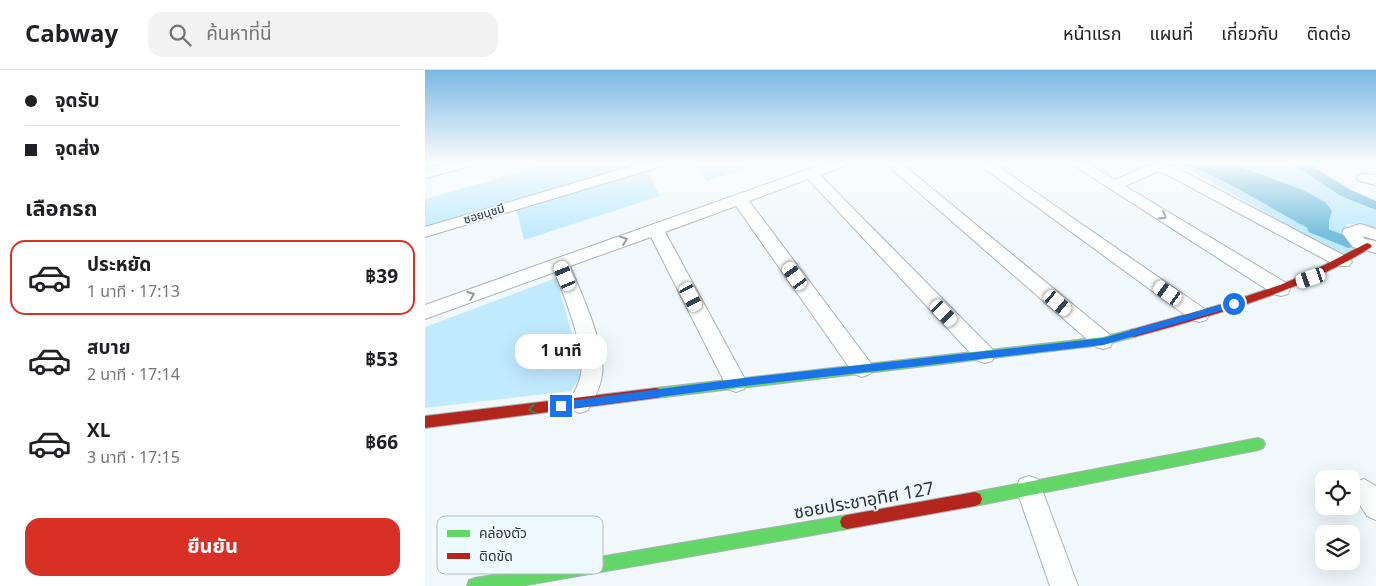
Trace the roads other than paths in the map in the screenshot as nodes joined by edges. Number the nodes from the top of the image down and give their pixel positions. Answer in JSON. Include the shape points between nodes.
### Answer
{"nodes":[{"id":1,"x":576,"y":187,"type":"edge"},
{"id":2,"x":773,"y":187,"type":"edge"},
{"id":3,"x":823,"y":187,"type":"edge"},
{"id":4,"x":920,"y":187,"type":"edge"},
{"id":5,"x":1018,"y":187,"type":"edge"},
{"id":6,"x":1118,"y":187,"type":"edge"},
{"id":7,"x":1202,"y":187,"type":"edge"},
{"id":8,"x":739,"y":199,"type":"junction"},
{"id":9,"x":655,"y":229,"type":"junction"},
{"id":10,"x":425,"y":232,"type":"edge"},
{"id":11,"x":1373,"y":243,"type":"edge"},
{"id":12,"x":1343,"y":262,"type":"junction"},
{"id":13,"x":560,"y":263,"type":"junction"},
{"id":14,"x":1281,"y":289,"type":"junction"},
{"id":15,"x":425,"y":312,"type":"edge"},
{"id":16,"x":1199,"y":315,"type":"junction"},
{"id":17,"x":1103,"y":342,"type":"junction"},
{"id":18,"x":985,"y":354,"type":"junction"},
{"id":19,"x":862,"y":368,"type":"junction"},
{"id":20,"x":736,"y":383,"type":"junction"},
{"id":21,"x":580,"y":404,"type":"junction"},
{"id":22,"x":425,"y":422,"type":"edge"},
{"id":23,"x":1258,"y":444,"type":"dead end"},
{"id":24,"x":1029,"y":488,"type":"junction"},
{"id":25,"x":603,"y":564,"type":"edge"},
{"id":26,"x":545,"y":574,"type":"edge"},
{"id":27,"x":475,"y":586,"type":"edge"},
{"id":28,"x":1064,"y":586,"type":"edge"}],
"edges":[{"from":1,"to":10,"type":"street","name":"ซอยนุชมี"},
{"from":2,"to":8,"type":"street"},
{"from":3,"to":18,"type":"street"},
{"from":4,"to":17,"type":"street"},
{"from":5,"to":16,"type":"street"},
{"from":6,"to":14,"type":"street","one_way":true},
{"from":7,"to":12,"type":"street"},
{"from":8,"to":9,"type":"street"},
{"from":8,"to":19,"type":"street"},
{"from":13,"to":9,"type":"street","one_way":true},
{"from":9,"to":20,"type":"street"},
{"from":11,"to":12,"type":"street"},
{"from":12,"to":14,"type":"street"},
{"from":15,"to":13,"type":"street","one_way":true},
{"from":13,"to":21,"type":"street","via":[[590,354],[590,382]]},
{"from":14,"to":16,"type":"street"},
{"from":16,"to":17,"type":"street"},
{"from":17,"to":18,"type":"street"},
{"from":18,"to":19,"type":"street"},
{"from":19,"to":20,"type":"street"},
{"from":20,"to":21,"type":"street"},
{"from":21,"to":22,"type":"street","one_way":true},
{"from":23,"to":24,"type":"street","name":"ซอยประชาอุทิศ 127"},
{"from":24,"to":25,"type":"street","name":"ซอยประชาอุทิศ 127"},
{"from":24,"to":28,"type":"street"},
{"from":26,"to":27,"type":"street","name":"ซอยประชาอุทิศ 127"}]}
